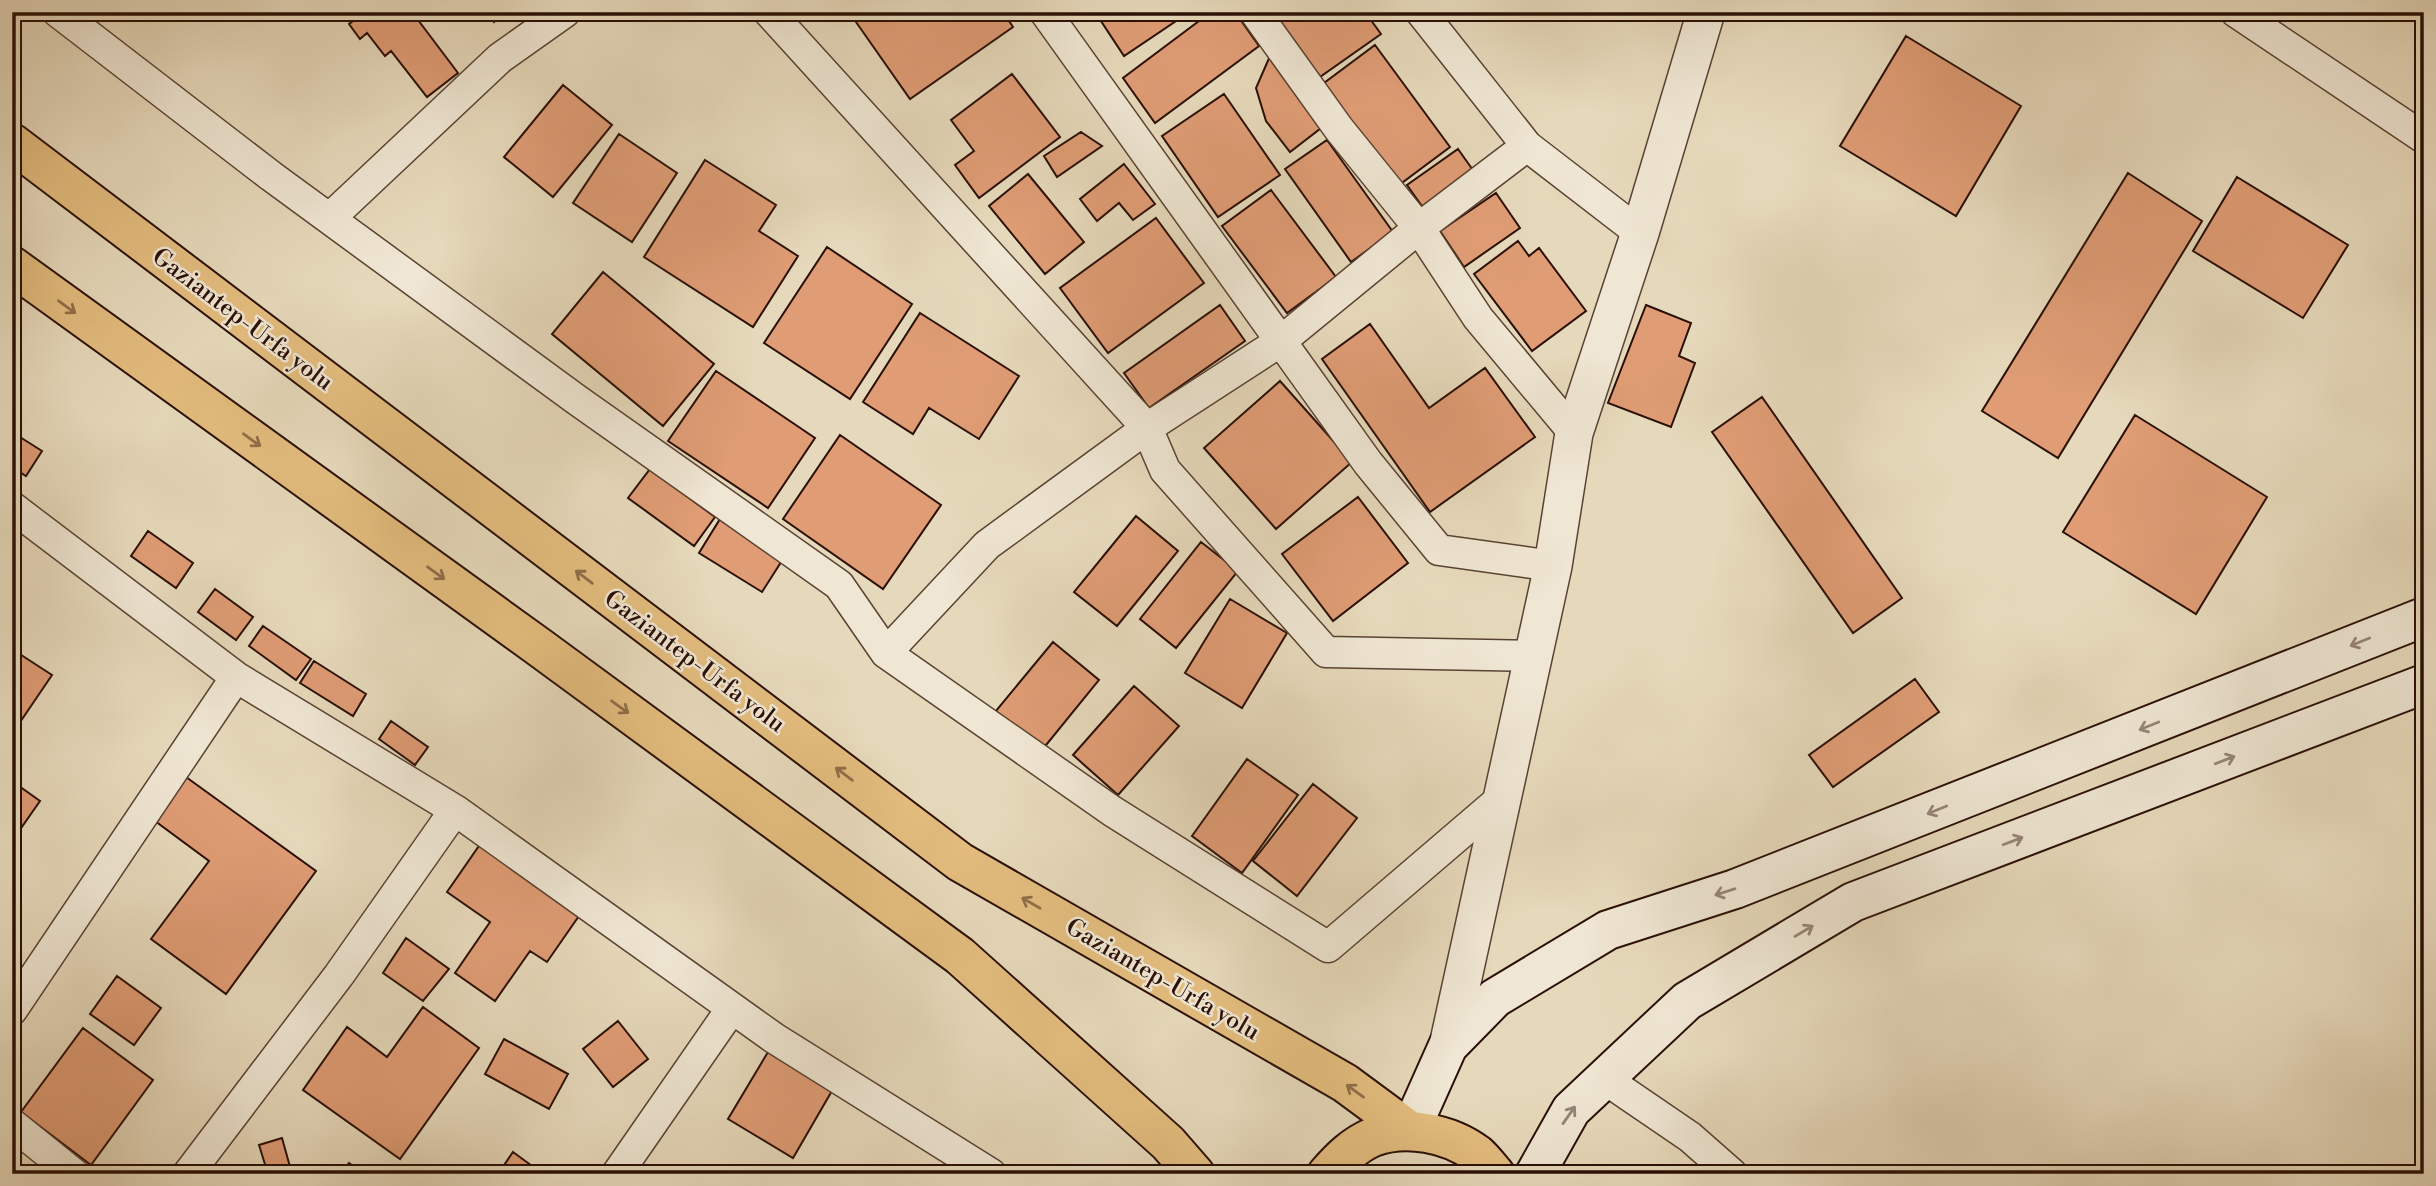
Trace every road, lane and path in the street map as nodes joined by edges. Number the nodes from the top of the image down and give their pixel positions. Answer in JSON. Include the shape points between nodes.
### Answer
{"nodes":[{"id":1,"x":58,"y":12,"type":"edge"},
{"id":2,"x":565,"y":12,"type":"edge"},
{"id":3,"x":769,"y":12,"type":"edge"},
{"id":4,"x":1045,"y":12,"type":"edge"},
{"id":5,"x":1255,"y":12,"type":"edge"},
{"id":6,"x":1422,"y":12,"type":"edge"},
{"id":7,"x":1706,"y":12,"type":"edge"},
{"id":8,"x":2235,"y":12,"type":"edge"},
{"id":9,"x":2424,"y":138,"type":"edge"},
{"id":10,"x":12,"y":143,"type":"edge"},
{"id":11,"x":1527,"y":146,"type":"junction"},
{"id":12,"x":330,"y":218,"type":"junction"},
{"id":13,"x":1419,"y":228,"type":"junction"},
{"id":14,"x":1640,"y":233,"type":"junction"},
{"id":15,"x":12,"y":266,"type":"edge"},
{"id":16,"x":1281,"y":341,"type":"junction"},
{"id":17,"x":1147,"y":428,"type":"junction"},
{"id":18,"x":1574,"y":433,"type":"junction"},
{"id":19,"x":12,"y":507,"type":"edge"},
{"id":20,"x":1553,"y":566,"type":"junction"},
{"id":21,"x":2424,"y":617,"type":"edge"},
{"id":22,"x":886,"y":653,"type":"junction"},
{"id":23,"x":1533,"y":656,"type":"junction"},
{"id":24,"x":236,"y":677,"type":"junction"},
{"id":25,"x":2424,"y":684,"type":"edge"},
{"id":26,"x":1502,"y":798,"type":"junction"},
{"id":27,"x":455,"y":810,"type":"junction"},
{"id":28,"x":732,"y":1008,"type":"junction"},
{"id":29,"x":12,"y":1010,"type":"edge"},
{"id":30,"x":1448,"y":1046,"type":"junction"},
{"id":31,"x":1605,"y":1079,"type":"junction"},
{"id":32,"x":12,"y":1124,"type":"edge"},
{"id":33,"x":1410,"y":1131,"type":"junction"},
{"id":34,"x":972,"y":1169,"type":"edge"},
{"id":35,"x":74,"y":1174,"type":"edge"},
{"id":36,"x":188,"y":1174,"type":"edge"},
{"id":37,"x":617,"y":1174,"type":"edge"},
{"id":38,"x":1195,"y":1174,"type":"edge"},
{"id":39,"x":1327,"y":1174,"type":"edge"},
{"id":40,"x":1495,"y":1174,"type":"edge"},
{"id":41,"x":1535,"y":1174,"type":"edge"},
{"id":42,"x":1732,"y":1174,"type":"edge"}],
"edges":[{"from":1,"to":12,"type":"street"},
{"from":2,"to":12,"type":"street","via":[[500,58]]},
{"from":3,"to":17,"type":"street"},
{"from":4,"to":16,"type":"street"},
{"from":5,"to":13,"type":"street","via":[[1339,129]]},
{"from":6,"to":11,"type":"street"},
{"from":7,"to":14,"type":"street"},
{"from":8,"to":9,"type":"street"},
{"from":33,"to":10,"type":"highway","name":"Gaziantep-Urfa yolu","one_way":true,"via":[[1345,1083],[960,862]]},
{"from":11,"to":13,"type":"street"},
{"from":11,"to":14,"type":"street"},
{"from":12,"to":22,"type":"street","via":[[839,585]]},
{"from":13,"to":16,"type":"street"},
{"from":13,"to":18,"type":"street","via":[[1478,318]]},
{"from":14,"to":18,"type":"street"},
{"from":15,"to":38,"type":"highway","one_way":true,"via":[[960,956],[1168,1143]]},
{"from":16,"to":17,"type":"street"},
{"from":16,"to":20,"type":"street","via":[[1368,463],[1439,550]]},
{"from":17,"to":22,"type":"street","via":[[987,545]]},
{"from":17,"to":23,"type":"street","via":[[1165,470],[1326,652]]},
{"from":18,"to":20,"type":"street"},
{"from":19,"to":24,"type":"street"},
{"from":20,"to":23,"type":"street"},
{"from":21,"to":30,"type":"main road","one_way":true,"via":[[1735,889],[1608,930],[1495,998]]},
{"from":22,"to":26,"type":"street","via":[[1112,811],[1328,947]]},
{"from":23,"to":26,"type":"street"},
{"from":24,"to":27,"type":"street"},
{"from":24,"to":29,"type":"street"},
{"from":31,"to":25,"type":"main road","one_way":true,"via":[[1687,1001],[1853,902]]},
{"from":26,"to":30,"type":"street"},
{"from":27,"to":28,"type":"street"},
{"from":27,"to":36,"type":"street","via":[[339,975]]},
{"from":28,"to":34,"type":"street"},
{"from":28,"to":37,"type":"street"},
{"from":30,"to":33,"type":"main road"},
{"from":41,"to":31,"type":"main road","one_way":true,"via":[[1571,1111]]},
{"from":31,"to":42,"type":"street","via":[[1690,1137]]},
{"from":32,"to":35,"type":"street"},
{"from":33,"to":39,"type":"highway","via":[[1374,1137],[1343,1155]]},
{"from":33,"to":40,"type":"highway","via":[[1445,1136],[1477,1154]]}]}
